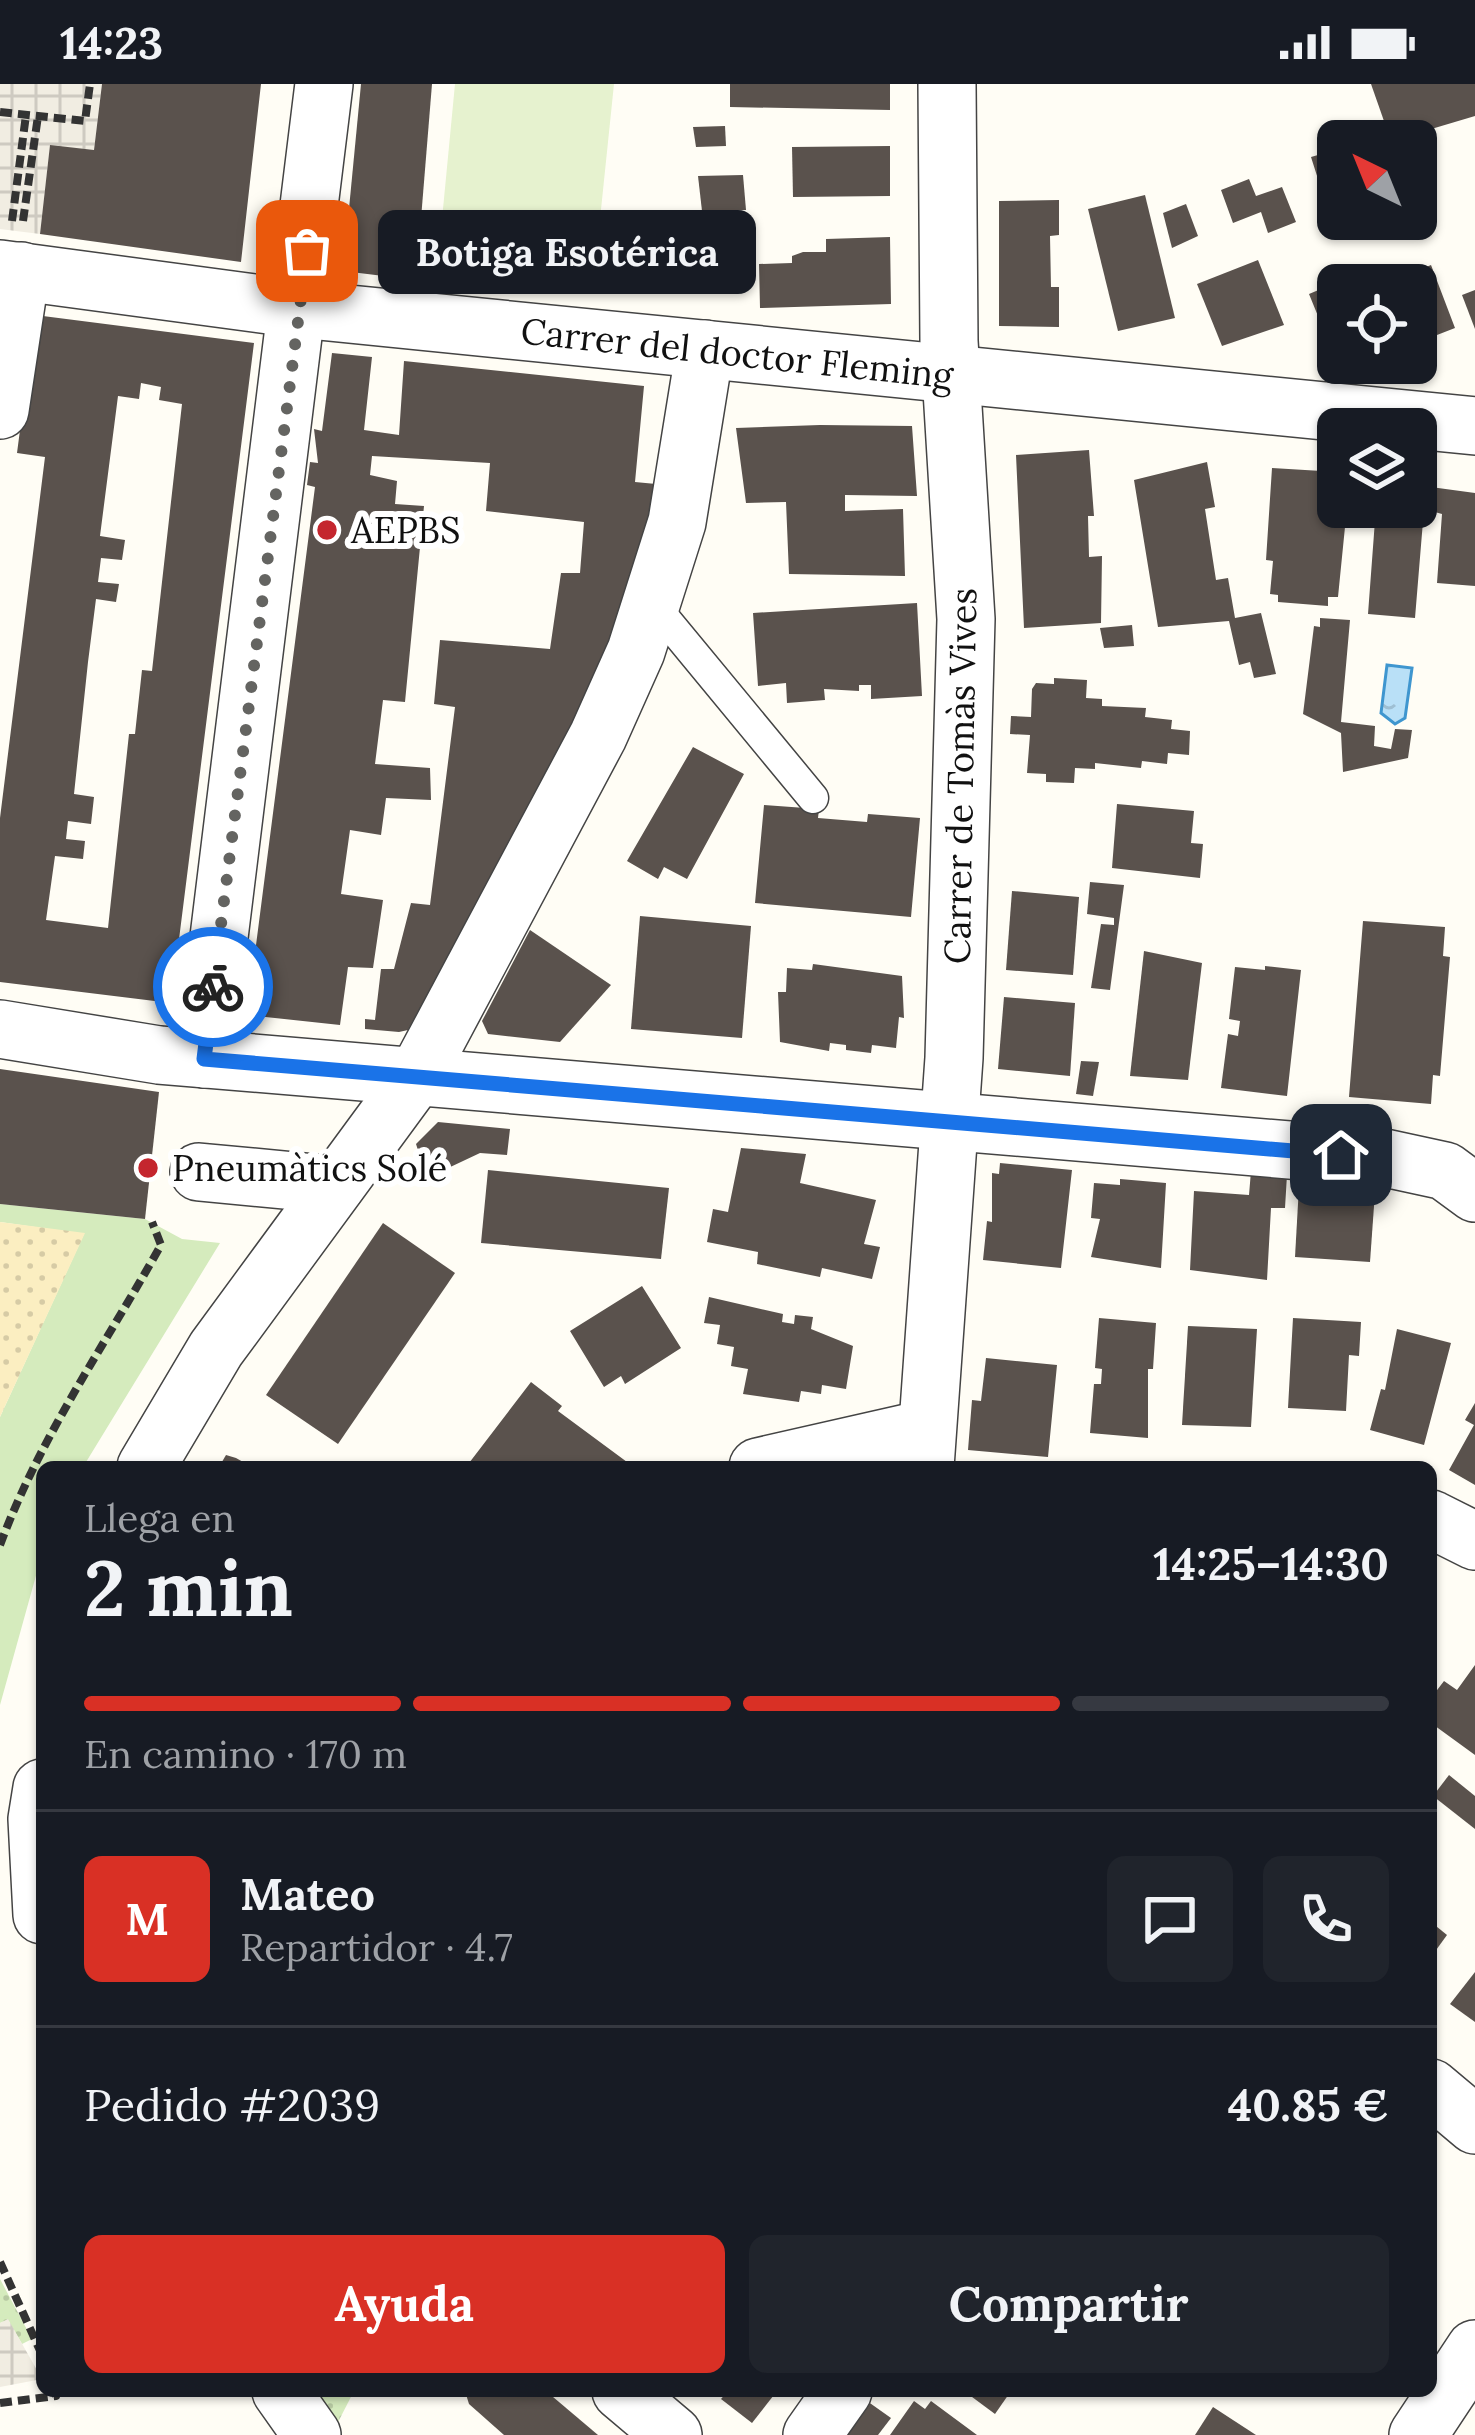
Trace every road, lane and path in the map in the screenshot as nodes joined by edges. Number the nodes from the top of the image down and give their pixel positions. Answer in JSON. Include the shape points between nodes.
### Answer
{"nodes":[{"id":1,"x":90,"y":84,"type":"edge"},
{"id":2,"x":324,"y":84,"type":"edge"},
{"id":3,"x":946,"y":84,"type":"edge"},
{"id":4,"x":0,"y":112,"type":"edge"},
{"id":5,"x":26,"y":115,"type":"junction"},
{"id":6,"x":38,"y":116,"type":"junction"},
{"id":7,"x":13,"y":256,"type":"edge"},
{"id":8,"x":298,"y":309,"type":"junction"},
{"id":9,"x":705,"y":349,"type":"junction"},
{"id":10,"x":952,"y":376,"type":"junction"},
{"id":11,"x":0,"y":410,"type":"edge"},
{"id":12,"x":1475,"y":426,"type":"edge"},
{"id":13,"x":652,"y":603,"type":"junction"},
{"id":14,"x":813,"y":798,"type":"dead end"},
{"id":15,"x":0,"y":1029,"type":"edge"},
{"id":16,"x":204,"y":1059,"type":"junction"},
{"id":17,"x":418,"y":1074,"type":"junction"},
{"id":18,"x":946,"y":1124,"type":"junction"},
{"id":19,"x":199,"y":1172,"type":"dead end"},
{"id":20,"x":336,"y":1185,"type":"junction"},
{"id":21,"x":1475,"y":1192,"type":"edge"},
{"id":22,"x":152,"y":1222,"type":"dead end"},
{"id":23,"x":925,"y":1448,"type":"edge"},
{"id":24,"x":150,"y":1461,"type":"edge"},
{"id":25,"x":811,"y":1461,"type":"edge"},
{"id":26,"x":1437,"y":1523,"type":"edge"},
{"id":27,"x":1475,"y":1541,"type":"edge"},
{"id":28,"x":0,"y":1545,"type":"edge"},
{"id":29,"x":1437,"y":2094,"type":"edge"},
{"id":30,"x":1475,"y":2125,"type":"edge"},
{"id":31,"x":0,"y":2262,"type":"edge"},
{"id":32,"x":36,"y":2342,"type":"edge"},
{"id":33,"x":1475,"y":2349,"type":"edge"},
{"id":34,"x":48,"y":2397,"type":"edge"},
{"id":35,"x":285,"y":2397,"type":"edge"},
{"id":36,"x":628,"y":2397,"type":"edge"},
{"id":37,"x":839,"y":2397,"type":"edge"},
{"id":38,"x":0,"y":2403,"type":"edge"},
{"id":39,"x":312,"y":2435,"type":"edge"},
{"id":40,"x":674,"y":2435,"type":"edge"},
{"id":41,"x":812,"y":2435,"type":"edge"},
{"id":42,"x":1418,"y":2435,"type":"edge"}],
"edges":[{"from":1,"to":6,"type":"path","via":[[85,121]]},
{"from":2,"to":8,"type":"street"},
{"from":3,"to":10,"type":"street","name":"Carrer de Tomàs Vives"},
{"from":4,"to":5,"type":"path"},
{"from":5,"to":6,"type":"path"},
{"from":5,"to":7,"type":"path"},
{"from":6,"to":7,"type":"path"},
{"from":7,"to":8,"type":"street","name":"Carrer del doctor Fleming"},
{"from":7,"to":11,"type":"street"},
{"from":8,"to":9,"type":"street","name":"Carrer del doctor Fleming"},
{"from":8,"to":16,"type":"street"},
{"from":9,"to":10,"type":"street","name":"Carrer del doctor Fleming"},
{"from":9,"to":13,"type":"street","via":[[677,522]]},
{"from":10,"to":12,"type":"street","name":"Carrer del doctor Fleming"},
{"from":10,"to":18,"type":"street","name":"Carrer de Tomàs Vives","via":[[966,620]]},
{"from":13,"to":14,"type":"lane"},
{"from":13,"to":17,"type":"street","via":[[598,736]]},
{"from":15,"to":16,"type":"street"},
{"from":16,"to":17,"type":"street"},
{"from":17,"to":18,"type":"street"},
{"from":17,"to":20,"type":"street"},
{"from":18,"to":21,"type":"street","via":[[1385,1158],[1445,1171]]},
{"from":18,"to":23,"type":"street","name":"Carrer de Tomàs Vives"},
{"from":19,"to":20,"type":"street"},
{"from":20,"to":24,"type":"street","via":[[216,1349]]},
{"from":22,"to":28,"type":"path","via":[[161,1245],[62,1407]]},
{"from":23,"to":25,"type":"street"},
{"from":26,"to":27,"type":"street"},
{"from":29,"to":30,"type":"street"},
{"from":31,"to":32,"type":"path"},
{"from":33,"to":42,"type":"street"},
{"from":34,"to":38,"type":"path"},
{"from":35,"to":39,"type":"street"},
{"from":36,"to":40,"type":"street"},
{"from":37,"to":41,"type":"street"}]}
